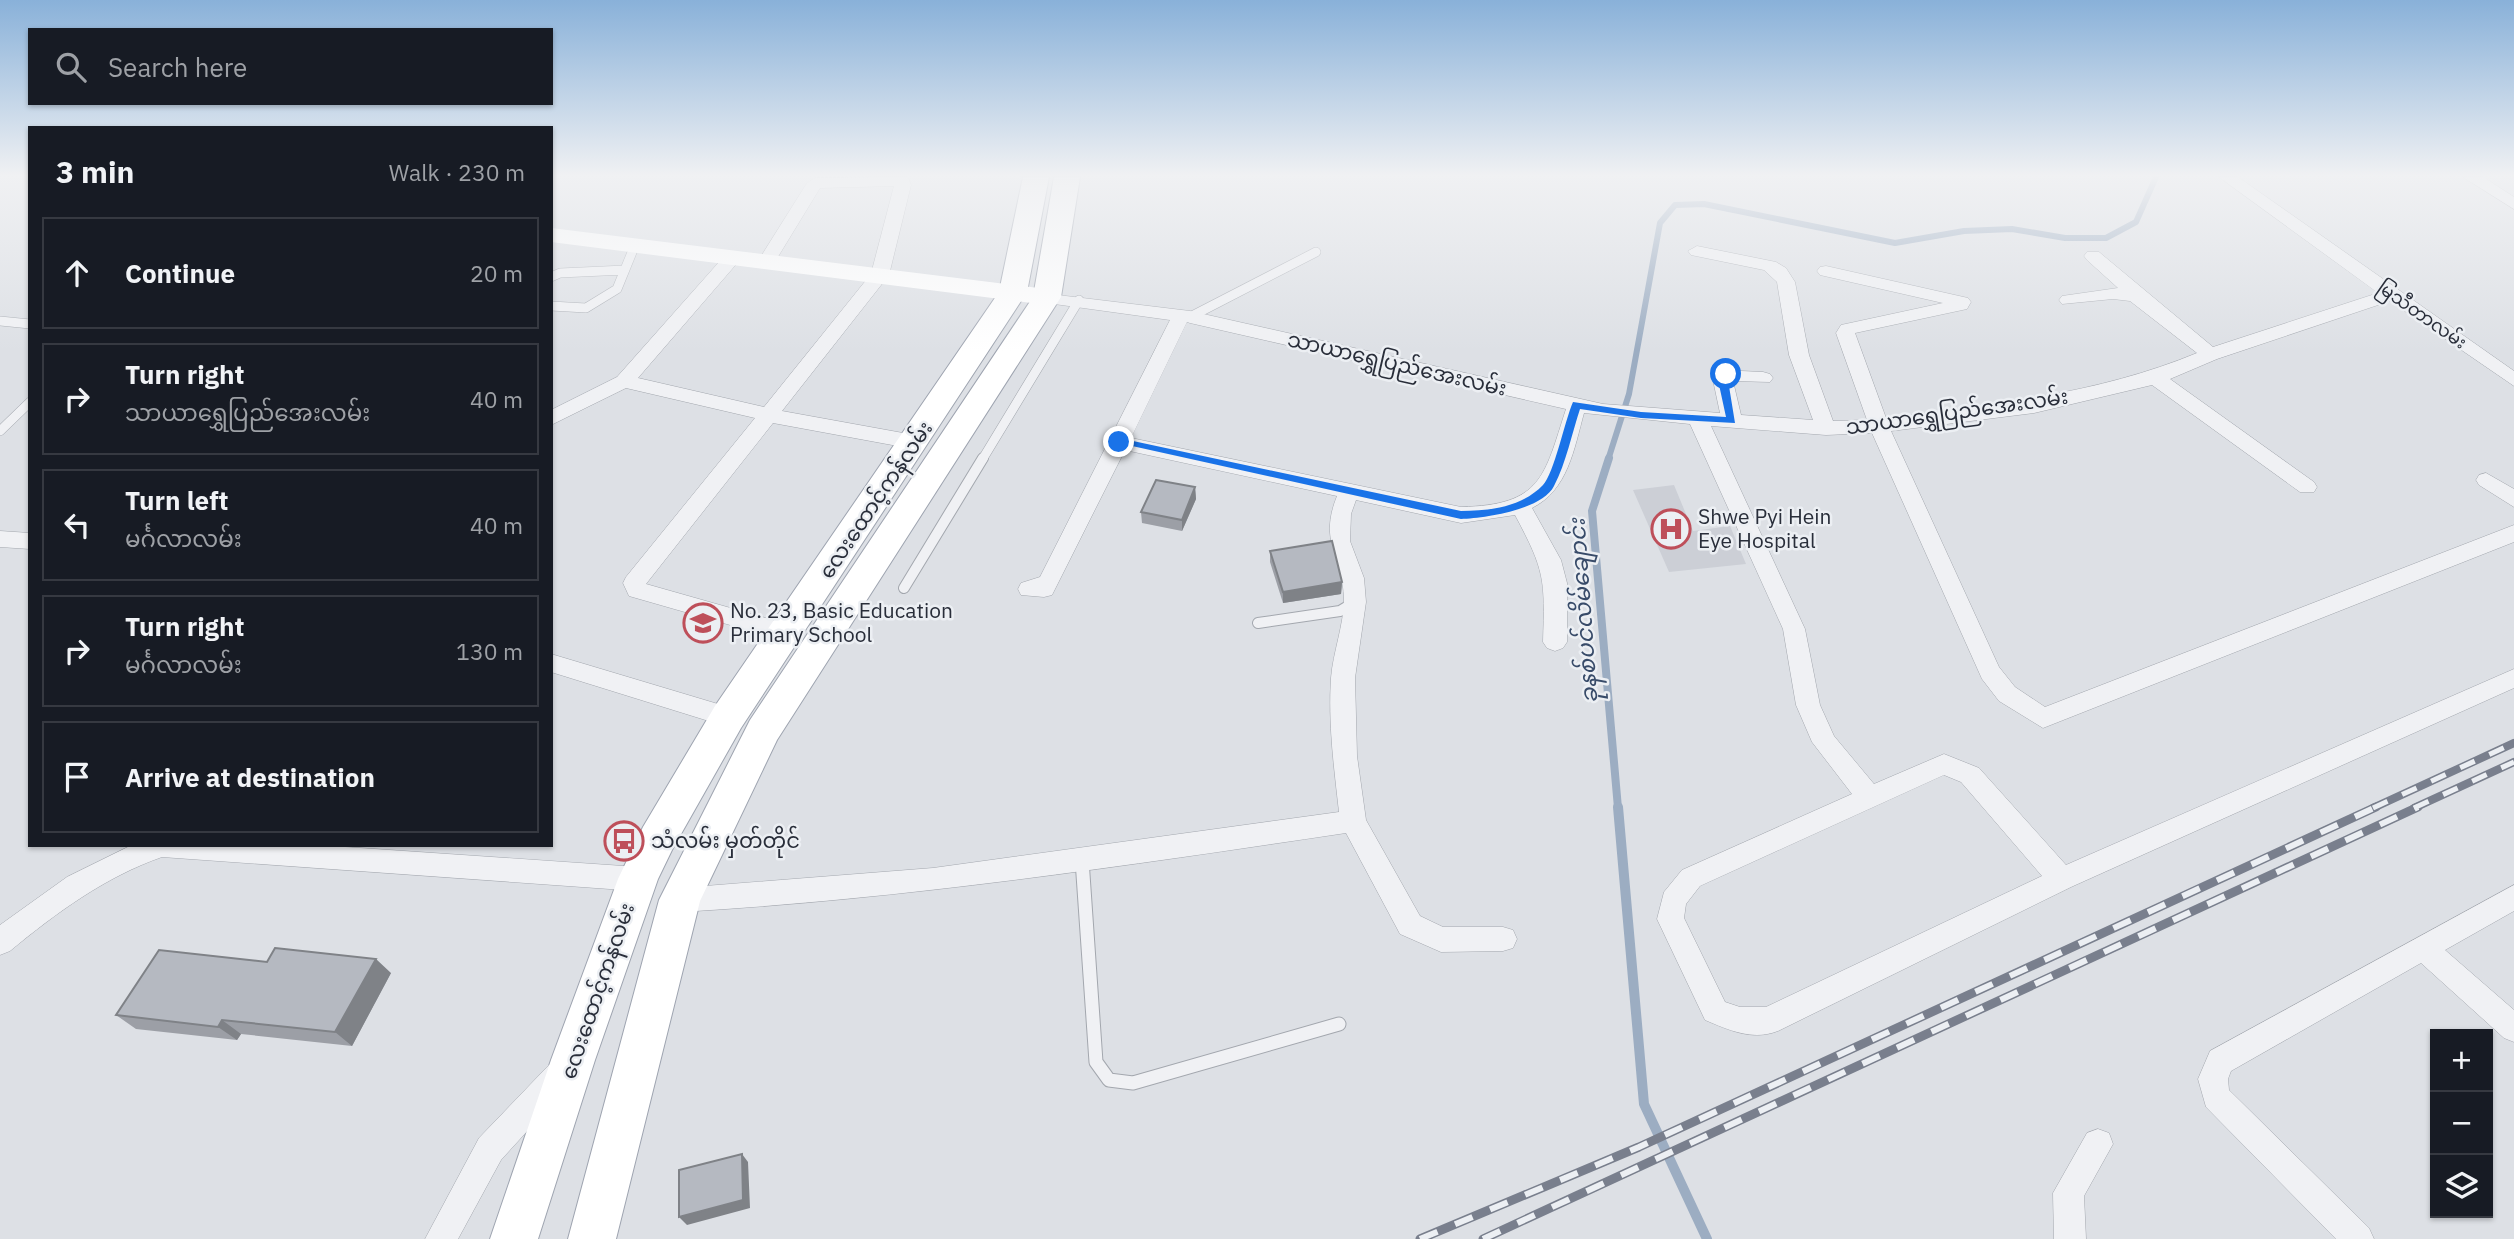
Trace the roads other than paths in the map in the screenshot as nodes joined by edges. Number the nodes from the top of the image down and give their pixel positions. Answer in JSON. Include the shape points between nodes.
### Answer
{"nodes":[{"id":1,"x":553,"y":235,"type":"edge"},
{"id":2,"x":783,"y":235,"type":"edge"},
{"id":3,"x":890,"y":235,"type":"edge"},
{"id":4,"x":1024,"y":235,"type":"edge"},
{"id":5,"x":1057,"y":235,"type":"edge"},
{"id":6,"x":2308,"y":235,"type":"edge"},
{"id":7,"x":635,"y":245,"type":"junction"},
{"id":8,"x":1696,"y":251,"type":"dead end"},
{"id":9,"x":1316,"y":252,"type":"dead end"},
{"id":10,"x":2093,"y":256,"type":"dead end"},
{"id":11,"x":733,"y":257,"type":"junction"},
{"id":12,"x":767,"y":261,"type":"junction"},
{"id":13,"x":625,"y":270,"type":"junction"},
{"id":14,"x":1826,"y":271,"type":"dead end"},
{"id":15,"x":880,"y":275,"type":"junction"},
{"id":16,"x":553,"y":277,"type":"edge"},
{"id":17,"x":1013,"y":292,"type":"junction"},
{"id":18,"x":2393,"y":295,"type":"junction"},
{"id":19,"x":1047,"y":297,"type":"junction"},
{"id":20,"x":1079,"y":300,"type":"junction"},
{"id":21,"x":2068,"y":300,"type":"dead end"},
{"id":22,"x":2143,"y":300,"type":"junction"},
{"id":23,"x":553,"y":306,"type":"edge"},
{"id":24,"x":1185,"y":317,"type":"junction"},
{"id":25,"x":0,"y":321,"type":"edge"},
{"id":26,"x":28,"y":324,"type":"edge"},
{"id":27,"x":2210,"y":355,"type":"junction"},
{"id":28,"x":1763,"y":378,"type":"dead end"},
{"id":29,"x":2155,"y":378,"type":"junction"},
{"id":30,"x":2514,"y":380,"type":"edge"},
{"id":31,"x":624,"y":381,"type":"junction"},
{"id":32,"x":28,"y":404,"type":"edge"},
{"id":33,"x":1577,"y":405,"type":"junction"},
{"id":34,"x":768,"y":415,"type":"junction"},
{"id":35,"x":553,"y":417,"type":"edge"},
{"id":36,"x":1698,"y":420,"type":"junction"},
{"id":37,"x":1731,"y":421,"type":"junction"},
{"id":38,"x":1880,"y":426,"type":"junction"},
{"id":39,"x":1826,"y":428,"type":"junction"},
{"id":40,"x":0,"y":431,"type":"edge"},
{"id":41,"x":1119,"y":442,"type":"junction"},
{"id":42,"x":917,"y":457,"type":"junction"},
{"id":43,"x":2486,"y":480,"type":"dead end"},
{"id":44,"x":2307,"y":487,"type":"dead end"},
{"id":45,"x":1349,"y":491,"type":"junction"},
{"id":46,"x":2514,"y":500,"type":"edge"},
{"id":47,"x":1520,"y":505,"type":"junction"},
{"id":48,"x":2514,"y":533,"type":"edge"},
{"id":49,"x":0,"y":539,"type":"edge"},
{"id":50,"x":28,"y":541,"type":"edge"},
{"id":51,"x":904,"y":588,"type":"dead end"},
{"id":52,"x":836,"y":589,"type":"junction"},
{"id":53,"x":1029,"y":589,"type":"dead end"},
{"id":54,"x":1355,"y":603,"type":"junction"},
{"id":55,"x":1258,"y":624,"type":"dead end"},
{"id":56,"x":786,"y":632,"type":"junction"},
{"id":57,"x":1555,"y":642,"type":"dead end"},
{"id":58,"x":553,"y":664,"type":"edge"},
{"id":59,"x":2514,"y":678,"type":"edge"},
{"id":60,"x":728,"y":717,"type":"junction"},
{"id":61,"x":1870,"y":798,"type":"junction"},
{"id":62,"x":1353,"y":821,"type":"junction"},
{"id":63,"x":160,"y":847,"type":"edge"},
{"id":64,"x":177,"y":847,"type":"edge"},
{"id":65,"x":1082,"y":860,"type":"junction"},
{"id":66,"x":638,"y":879,"type":"junction"},
{"id":67,"x":2062,"y":879,"type":"junction"},
{"id":68,"x":2514,"y":897,"type":"edge"},
{"id":69,"x":680,"y":900,"type":"junction"},
{"id":70,"x":1503,"y":939,"type":"dead end"},
{"id":71,"x":0,"y":942,"type":"edge"},
{"id":72,"x":2422,"y":947,"type":"junction"},
{"id":73,"x":1339,"y":1024,"type":"dead end"},
{"id":74,"x":2514,"y":1028,"type":"edge"},
{"id":75,"x":573,"y":1060,"type":"junction"},
{"id":76,"x":2098,"y":1144,"type":"dead end"},
{"id":77,"x":441,"y":1239,"type":"edge"},
{"id":78,"x":514,"y":1239,"type":"edge"},
{"id":79,"x":592,"y":1239,"type":"edge"},
{"id":80,"x":2070,"y":1239,"type":"edge"},
{"id":81,"x":2358,"y":1239,"type":"edge"}],
"edges":[{"from":1,"to":7,"type":"street","name":"သာယာရွှေပြည်အေးလမ်း"},
{"from":2,"to":12,"type":"street"},
{"from":3,"to":15,"type":"street"},
{"from":4,"to":17,"type":"main road","name":"လေးထောင့်ကန်လမ်း"},
{"from":5,"to":19,"type":"main road","name":"လေးထောင့်ကန်လမ်း"},
{"from":6,"to":18,"type":"street","name":"မြသီတာလမ်း"},
{"from":7,"to":11,"type":"street","name":"သာယာရွှေပြည်အေးလမ်း"},
{"from":7,"to":13,"type":"lane"},
{"from":8,"to":39,"type":"street","via":[[1780,272],[1786,282],[1799,355]]},
{"from":9,"to":24,"type":"lane"},
{"from":10,"to":22,"type":"street"},
{"from":11,"to":12,"type":"street","name":"သာယာရွှေပြည်အေးလမ်း"},
{"from":11,"to":31,"type":"street"},
{"from":12,"to":15,"type":"street","name":"သာယာရွှေပြည်အေးလမ်း"},
{"from":13,"to":16,"type":"lane"},
{"from":13,"to":23,"type":"lane","via":[[617,289],[586,308]]},
{"from":14,"to":38,"type":"street","via":[[1962,302],[1845,333]]},
{"from":15,"to":17,"type":"street","name":"သာယာရွှေပြည်အေးလမ်း"},
{"from":15,"to":34,"type":"street"},
{"from":17,"to":19,"type":"street","name":"သာယာရွှေပြည်အေးလမ်း"},
{"from":17,"to":42,"type":"main road","name":"လေးထောင့်ကန်လမ်း"},
{"from":18,"to":27,"type":"street","name":"သာယာရွှေပြည်အေးလမ်း"},
{"from":18,"to":30,"type":"street","name":"မြသီတာလမ်း"},
{"from":19,"to":20,"type":"street","name":"သာယာရွှေပြည်အေးလမ်း"},
{"from":19,"to":42,"type":"main road","name":"လေးထောင့်ကန်လမ်း"},
{"from":20,"to":24,"type":"street","name":"သာယာရွှေပြည်အေးလမ်း"},
{"from":20,"to":51,"type":"lane"},
{"from":21,"to":22,"type":"street","via":[[2129,294]]},
{"from":22,"to":27,"type":"street"},
{"from":24,"to":33,"type":"street","name":"သာယာရွှေပြည်အေးလမ်း"},
{"from":24,"to":41,"type":"street"},
{"from":25,"to":26,"type":"lane"},
{"from":27,"to":29,"type":"street","name":"သာယာရွှေပြည်အေးလမ်း"},
{"from":28,"to":37,"type":"street","via":[[1726,374],[1723,380]]},
{"from":29,"to":38,"type":"street","name":"သာယာရွှေပြည်အေးလမ်း","via":[[2034,406]]},
{"from":29,"to":44,"type":"street"},
{"from":31,"to":34,"type":"street"},
{"from":31,"to":35,"type":"street"},
{"from":32,"to":40,"type":"lane"},
{"from":33,"to":36,"type":"street","name":"သာယာရွှေပြည်အေးလမ်း"},
{"from":33,"to":47,"type":"street","via":[[1549,486]]},
{"from":34,"to":42,"type":"street"},
{"from":34,"to":56,"type":"street","via":[[635,579],[634,587]]},
{"from":36,"to":37,"type":"street","name":"သာယာရွှေပြည်အေးလမ်း"},
{"from":36,"to":61,"type":"street","via":[[1794,629],[1808,705],[1824,742]]},
{"from":37,"to":39,"type":"street","name":"သာယာရွှေပြည်အေးလမ်း"},
{"from":38,"to":39,"type":"street","name":"သာယာရွှေပြည်အေးလမ်း"},
{"from":38,"to":48,"type":"street","via":[[1990,671],[2007,694],[2043,718]]},
{"from":41,"to":45,"type":"street"},
{"from":41,"to":53,"type":"street","via":[[1049,582],[1044,589]]},
{"from":42,"to":52,"type":"main road","name":"လေးထောင့်ကန်လမ်း"},
{"from":43,"to":46,"type":"street"},
{"from":45,"to":47,"type":"street","via":[[1461,515],[1488,514]]},
{"from":45,"to":54,"type":"street","via":[[1340,514],[1339,541],[1353,578]]},
{"from":47,"to":57,"type":"street","via":[[1550,560],[1556,583]]},
{"from":49,"to":50,"type":"street"},
{"from":52,"to":56,"type":"main road","name":"လေးထောင့်ကန်လမ်း"},
{"from":52,"to":69,"type":"main road","name":"လေးထောင့်ကန်လမ်း"},
{"from":54,"to":55,"type":"lane","via":[[1340,611]]},
{"from":54,"to":62,"type":"street","via":[[1343,678]]},
{"from":56,"to":60,"type":"main road","name":"လေးထောင့်ကန်လမ်း"},
{"from":58,"to":60,"type":"street"},
{"from":59,"to":67,"type":"street"},
{"from":60,"to":66,"type":"main road","name":"လေးထောင့်ကန်လမ်း"},
{"from":61,"to":67,"type":"street","via":[[1944,764],[1959,768]]},
{"from":61,"to":67,"type":"street","via":[[1691,878],[1672,900],[1670,919],[1715,1011],[1740,1021],[1768,1021]]},
{"from":62,"to":65,"type":"street"},
{"from":62,"to":70,"type":"street","via":[[1410,925],[1441,940]]},
{"from":63,"to":71,"type":"street","via":[[125,858],[35,913]]},
{"from":64,"to":66,"type":"street"},
{"from":65,"to":69,"type":"street","via":[[788,895]]},
{"from":65,"to":73,"type":"lane","via":[[1096,1062],[1109,1080],[1133,1083]]},
{"from":66,"to":75,"type":"main road","name":"လေးထောင့်ကန်လမ်း"},
{"from":68,"to":72,"type":"street"},
{"from":69,"to":79,"type":"main road","name":"လေးထောင့်ကန်လမ်း"},
{"from":72,"to":74,"type":"street"},
{"from":72,"to":81,"type":"street","via":[[2220,1061],[2213,1079],[2216,1097]]},
{"from":75,"to":77,"type":"street","via":[[490,1149]]},
{"from":75,"to":78,"type":"main road","name":"လေးထောင့်ကန်လမ်း"},
{"from":76,"to":80,"type":"street","via":[[2068,1193]]}]}
